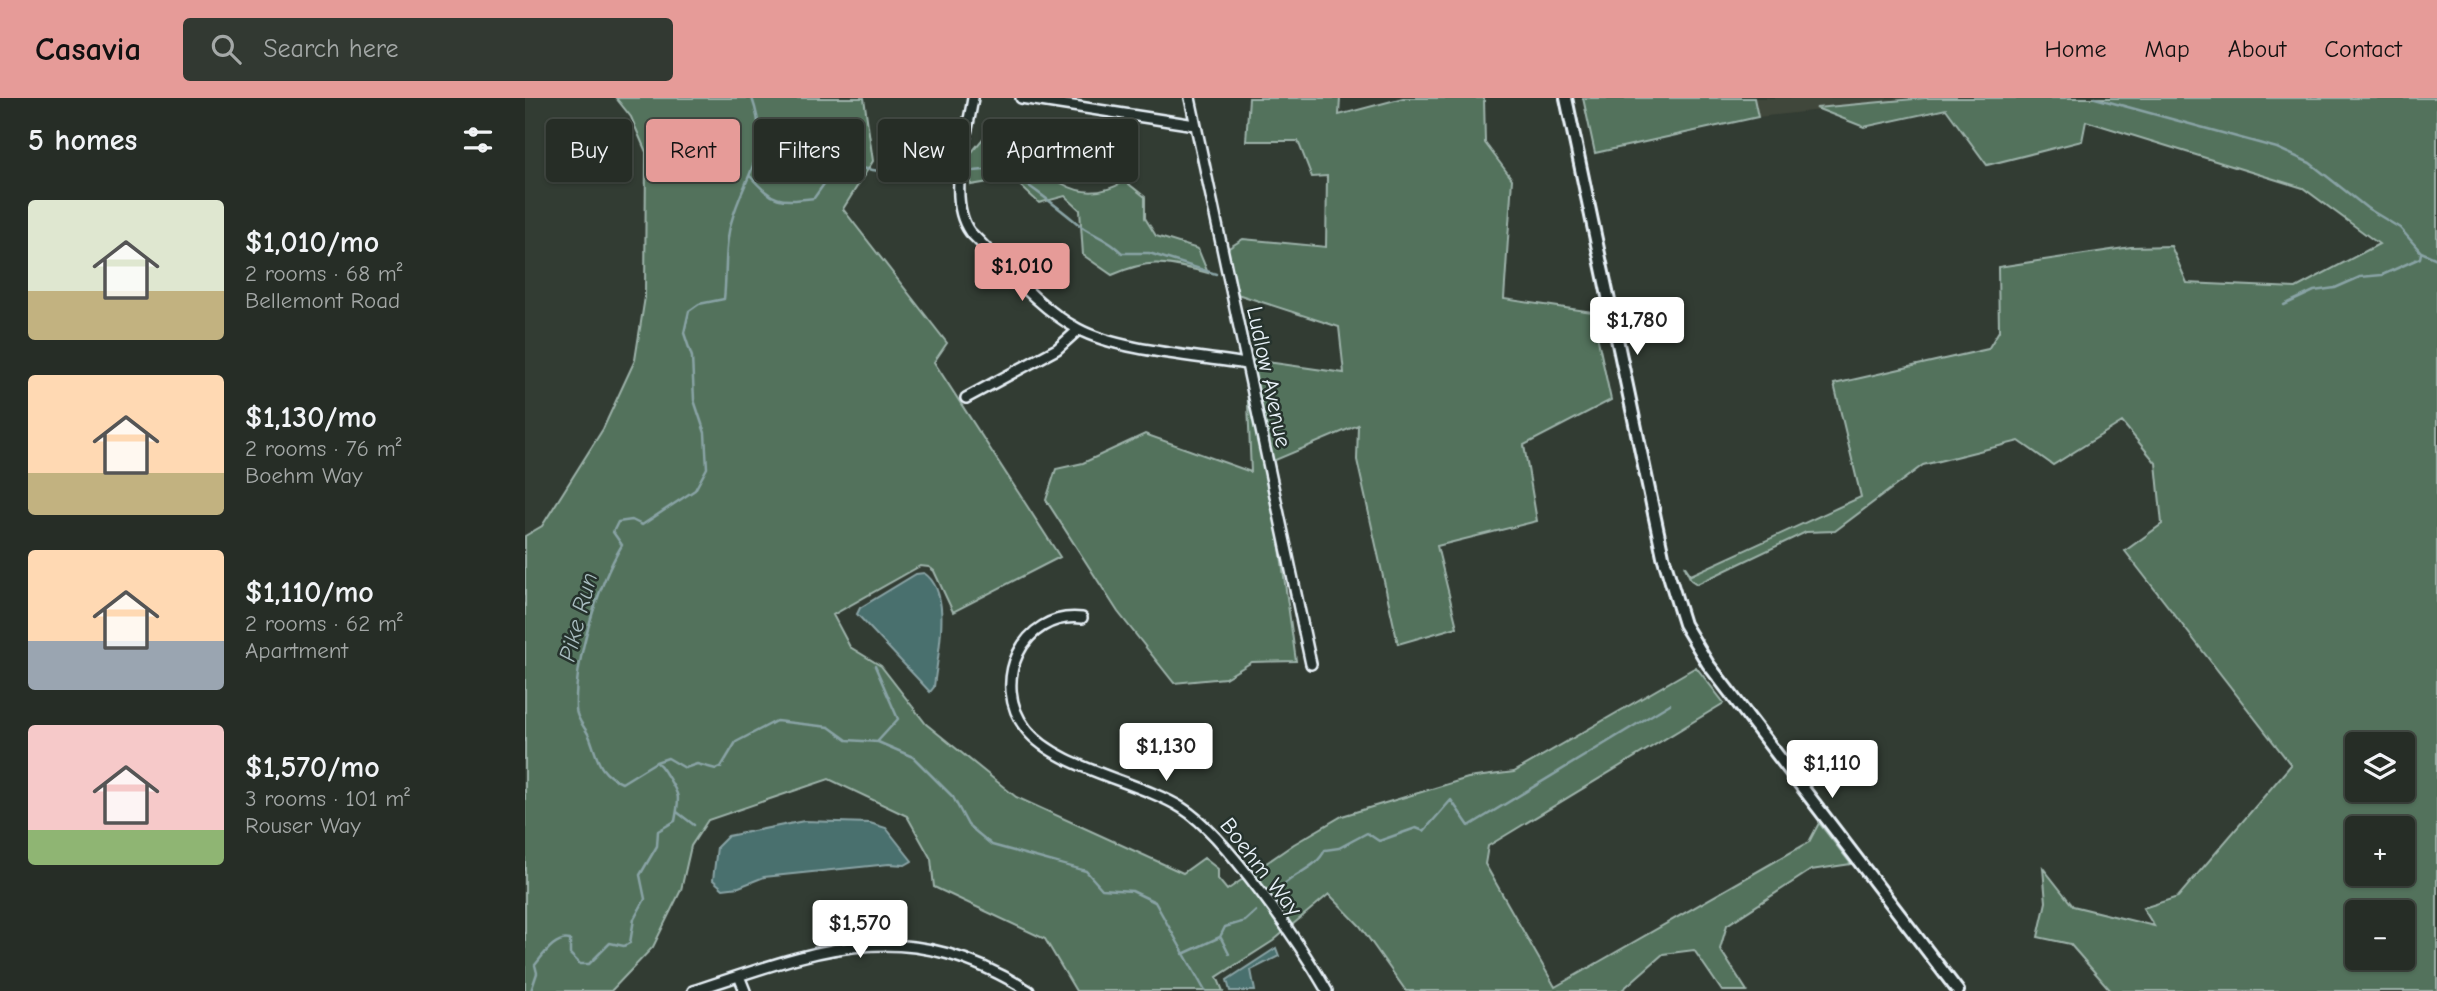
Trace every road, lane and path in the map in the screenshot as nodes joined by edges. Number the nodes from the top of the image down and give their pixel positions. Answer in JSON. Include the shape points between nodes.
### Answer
{"nodes":[{"id":1,"x":974,"y":98,"type":"edge"},
{"id":2,"x":1021,"y":98,"type":"edge"},
{"id":3,"x":1190,"y":98,"type":"edge"},
{"id":4,"x":1566,"y":98,"type":"edge"},
{"id":5,"x":1195,"y":125,"type":"junction"},
{"id":6,"x":1078,"y":330,"type":"junction"},
{"id":7,"x":1246,"y":364,"type":"junction"},
{"id":8,"x":965,"y":398,"type":"dead end"},
{"id":9,"x":1082,"y":618,"type":"dead end"},
{"id":10,"x":1311,"y":664,"type":"dead end"},
{"id":11,"x":739,"y":976,"type":"junction"},
{"id":12,"x":693,"y":991,"type":"edge"},
{"id":13,"x":745,"y":991,"type":"edge"},
{"id":14,"x":1029,"y":991,"type":"edge"},
{"id":15,"x":1327,"y":991,"type":"edge"},
{"id":16,"x":1958,"y":991,"type":"edge"}],
"edges":[{"from":1,"to":6,"type":"street","via":[[957,196],[964,224],[1029,290]]},
{"from":2,"to":5,"type":"street"},
{"from":3,"to":5,"type":"street","name":"Ludlow Avenue"},
{"from":4,"to":16,"type":"street","via":[[1663,556],[1684,624],[1708,664]]},
{"from":5,"to":7,"type":"street","name":"Ludlow Avenue"},
{"from":6,"to":7,"type":"street","via":[[1127,344]]},
{"from":6,"to":8,"type":"street","via":[[1057,349]]},
{"from":7,"to":10,"type":"street","name":"Ludlow Avenue"},
{"from":9,"to":15,"type":"street","name":"Boehm Way","via":[[1058,616],[1021,647],[1011,685],[1021,722],[1049,750],[1167,800],[1205,825],[1288,932]]},
{"from":11,"to":12,"type":"street"},
{"from":11,"to":13,"type":"street"},
{"from":11,"to":14,"type":"street","via":[[805,954],[881,944],[952,956]]}]}
